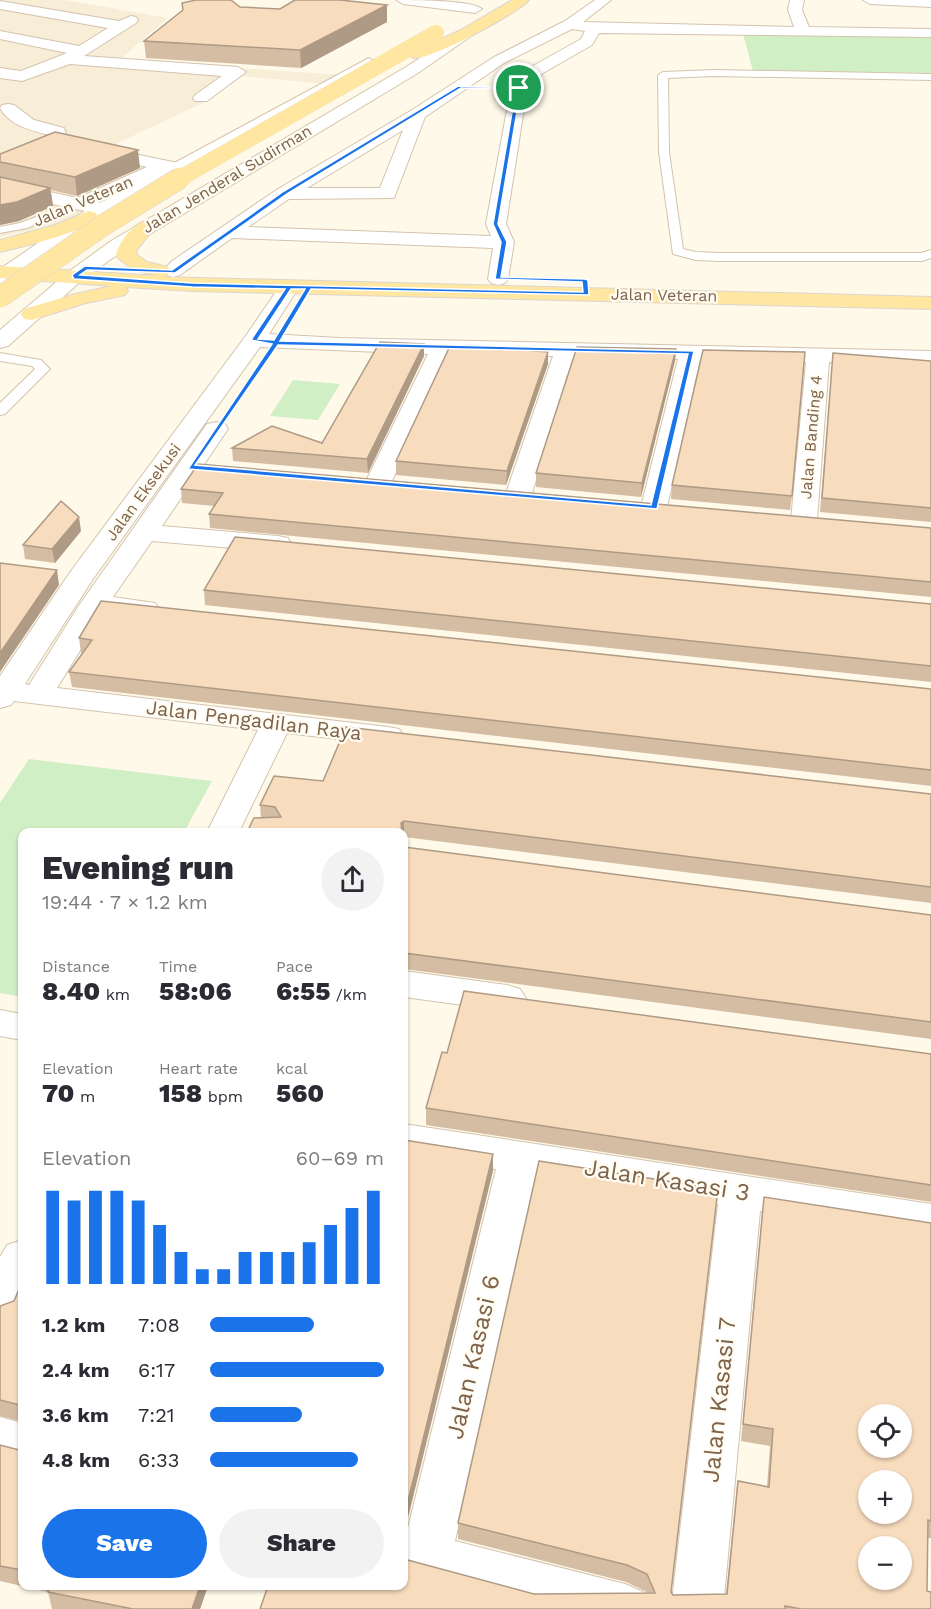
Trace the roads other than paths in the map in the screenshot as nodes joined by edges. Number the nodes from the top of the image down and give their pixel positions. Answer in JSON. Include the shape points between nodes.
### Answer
{"nodes":[{"id":1,"x":18,"y":0,"type":"edge"},
{"id":2,"x":403,"y":0,"type":"edge"},
{"id":3,"x":492,"y":0,"type":"edge"},
{"id":4,"x":522,"y":0,"type":"edge"},
{"id":5,"x":604,"y":0,"type":"edge"},
{"id":6,"x":797,"y":0,"type":"edge"},
{"id":7,"x":872,"y":0,"type":"edge"},
{"id":8,"x":911,"y":1,"type":"edge"},
{"id":9,"x":931,"y":3,"type":"edge"},
{"id":10,"x":1,"y":5,"type":"edge"},
{"id":11,"x":475,"y":9,"type":"junction"},
{"id":12,"x":570,"y":24,"type":"junction"},
{"id":13,"x":594,"y":28,"type":"junction"},
{"id":14,"x":803,"y":31,"type":"junction"},
{"id":15,"x":439,"y":32,"type":"junction"},
{"id":16,"x":931,"y":33,"type":"edge"},
{"id":17,"x":464,"y":34,"type":"junction"},
{"id":18,"x":0,"y":35,"type":"edge"},
{"id":19,"x":75,"y":55,"type":"junction"},
{"id":20,"x":151,"y":65,"type":"junction"},
{"id":21,"x":0,"y":73,"type":"edge"},
{"id":22,"x":931,"y":77,"type":"edge"},
{"id":23,"x":125,"y":82,"type":"dead end"},
{"id":24,"x":460,"y":87,"type":"junction"},
{"id":25,"x":483,"y":87,"type":"dead end"},
{"id":26,"x":201,"y":98,"type":"dead end"},
{"id":27,"x":8,"y":109,"type":"dead end"},
{"id":28,"x":418,"y":114,"type":"junction"},
{"id":29,"x":52,"y":141,"type":"junction"},
{"id":30,"x":31,"y":147,"type":"edge"},
{"id":31,"x":171,"y":167,"type":"junction"},
{"id":32,"x":0,"y":188,"type":"edge"},
{"id":33,"x":285,"y":193,"type":"junction"},
{"id":34,"x":91,"y":210,"type":"junction"},
{"id":35,"x":152,"y":223,"type":"junction"},
{"id":36,"x":0,"y":230,"type":"edge"},
{"id":37,"x":228,"y":232,"type":"junction"},
{"id":38,"x":504,"y":242,"type":"junction"},
{"id":39,"x":0,"y":246,"type":"edge"},
{"id":40,"x":931,"y":254,"type":"edge"},
{"id":41,"x":5,"y":270,"type":"edge"},
{"id":42,"x":167,"y":271,"type":"junction"},
{"id":43,"x":80,"y":272,"type":"junction"},
{"id":44,"x":498,"y":279,"type":"junction"},
{"id":45,"x":192,"y":285,"type":"junction"},
{"id":46,"x":299,"y":287,"type":"junction"},
{"id":47,"x":586,"y":287,"type":"junction"},
{"id":48,"x":931,"y":290,"type":"edge"},
{"id":49,"x":0,"y":297,"type":"edge"},
{"id":50,"x":931,"y":303,"type":"edge"},
{"id":51,"x":32,"y":314,"type":"junction"},
{"id":52,"x":0,"y":317,"type":"edge"},
{"id":53,"x":0,"y":341,"type":"edge"},
{"id":54,"x":265,"y":341,"type":"junction"},
{"id":55,"x":442,"y":347,"type":"junction"},
{"id":56,"x":566,"y":350,"type":"junction"},
{"id":57,"x":691,"y":352,"type":"junction"},
{"id":58,"x":818,"y":354,"type":"junction"},
{"id":59,"x":0,"y":357,"type":"edge"},
{"id":60,"x":931,"y":358,"type":"edge"},
{"id":61,"x":0,"y":411,"type":"edge"},
{"id":62,"x":378,"y":483,"type":"edge"},
{"id":63,"x":518,"y":496,"type":"edge"},
{"id":64,"x":654,"y":508,"type":"edge"},
{"id":65,"x":804,"y":520,"type":"edge"},
{"id":66,"x":145,"y":532,"type":"junction"},
{"id":67,"x":307,"y":547,"type":"edge"},
{"id":68,"x":94,"y":604,"type":"junction"},
{"id":69,"x":175,"y":612,"type":"edge"},
{"id":70,"x":13,"y":659,"type":"edge"},
{"id":71,"x":3,"y":695,"type":"edge"},
{"id":72,"x":38,"y":695,"type":"junction"},
{"id":73,"x":277,"y":723,"type":"junction"},
{"id":74,"x":419,"y":740,"type":"edge"},
{"id":75,"x":235,"y":828,"type":"edge"},
{"id":76,"x":408,"y":985,"type":"edge"},
{"id":77,"x":544,"y":1003,"type":"edge"},
{"id":78,"x":0,"y":1023,"type":"edge"},
{"id":79,"x":18,"y":1025,"type":"edge"},
{"id":80,"x":408,"y":1140,"type":"edge"},
{"id":81,"x":520,"y":1157,"type":"junction"},
{"id":82,"x":741,"y":1191,"type":"junction"},
{"id":83,"x":931,"y":1221,"type":"edge"},
{"id":84,"x":18,"y":1266,"type":"edge"},
{"id":85,"x":0,"y":1304,"type":"edge"},
{"id":86,"x":0,"y":1437,"type":"edge"},
{"id":87,"x":18,"y":1443,"type":"edge"},
{"id":88,"x":415,"y":1553,"type":"edge"},
{"id":89,"x":625,"y":1609,"type":"edge"},
{"id":90,"x":697,"y":1609,"type":"edge"}],
"edges":[{"from":1,"to":10,"type":"street"},
{"from":2,"to":11,"type":"street"},
{"from":3,"to":11,"type":"main road","name":"Jalan Jenderal Sudirman"},
{"from":4,"to":17,"type":"main road","name":"Jalan Jenderal Sudirman"},
{"from":5,"to":12,"type":"street"},
{"from":6,"to":14,"type":"street","via":[[795,10]]},
{"from":7,"to":8,"type":"street"},
{"from":8,"to":9,"type":"street"},
{"from":10,"to":19,"type":"street","via":[[126,23]]},
{"from":11,"to":15,"type":"main road","name":"Jalan Jenderal Sudirman"},
{"from":12,"to":13,"type":"street"},
{"from":12,"to":24,"type":"street","via":[[499,60]]},
{"from":13,"to":14,"type":"street"},
{"from":13,"to":38,"type":"street","via":[[587,42],[513,88],[496,224]]},
{"from":14,"to":16,"type":"street"},
{"from":15,"to":31,"type":"street","name":"Jalan Jenderal Sudirman","via":[[390,51]]},
{"from":15,"to":49,"type":"main road","name":"Jalan Jenderal Sudirman","bridge":true,"via":[[145,198],[47,261]]},
{"from":17,"to":35,"type":"street","name":"Jalan Jenderal Sudirman","via":[[427,61]]},
{"from":17,"to":52,"type":"main road","name":"Jalan Jenderal Sudirman","via":[[418,55],[158,205],[54,274]]},
{"from":18,"to":19,"type":"street"},
{"from":19,"to":20,"type":"street"},
{"from":19,"to":21,"type":"street","via":[[22,76]]},
{"from":20,"to":23,"type":"street"},
{"from":20,"to":26,"type":"street","via":[[238,72]]},
{"from":22,"to":40,"type":"lane","via":[[663,75],[664,152],[677,251],[719,257]]},
{"from":24,"to":25,"type":"street"},
{"from":24,"to":28,"type":"street"},
{"from":27,"to":29,"type":"street","via":[[28,123],[58,132]]},
{"from":28,"to":33,"type":"street"},
{"from":28,"to":33,"type":"street","via":[[387,194]]},
{"from":29,"to":30,"type":"street"},
{"from":29,"to":31,"type":"street"},
{"from":31,"to":34,"type":"street","name":"Jalan Veteran"},
{"from":32,"to":34,"type":"street"},
{"from":33,"to":37,"type":"street"},
{"from":34,"to":35,"type":"street"},
{"from":34,"to":36,"type":"lane","name":"Jalan Veteran"},
{"from":34,"to":39,"type":"main road","via":[[62,228]]},
{"from":34,"to":41,"type":"street"},
{"from":35,"to":42,"type":"main road","via":[[127,249],[126,256],[140,266]]},
{"from":35,"to":43,"type":"street","name":"Jalan Jenderal Sudirman"},
{"from":37,"to":38,"type":"street"},
{"from":37,"to":42,"type":"street"},
{"from":38,"to":44,"type":"street"},
{"from":41,"to":43,"type":"main road"},
{"from":42,"to":43,"type":"main road","name":"Jalan Veteran"},
{"from":42,"to":44,"type":"main road","name":"Jalan Veteran"},
{"from":43,"to":45,"type":"main road","name":"Jalan Veteran"},
{"from":43,"to":51,"type":"street","name":"Jalan Jenderal Sudirman"},
{"from":44,"to":47,"type":"main road","name":"Jalan Veteran"},
{"from":45,"to":46,"type":"main road","name":"Jalan Veteran"},
{"from":45,"to":51,"type":"main road","via":[[105,293]]},
{"from":46,"to":47,"type":"main road","name":"Jalan Veteran"},
{"from":46,"to":54,"type":"street","name":"Jalan Eksekusi"},
{"from":47,"to":48,"type":"main road","name":"Jalan Veteran"},
{"from":47,"to":50,"type":"main road","name":"Jalan Veteran"},
{"from":51,"to":53,"type":"street","name":"Jalan Jenderal Sudirman"},
{"from":54,"to":55,"type":"street"},
{"from":54,"to":66,"type":"street","name":"Jalan Eksekusi","via":[[202,468]]},
{"from":54,"to":70,"type":"street","name":"Jalan Eksekusi","via":[[70,575]]},
{"from":55,"to":56,"type":"street"},
{"from":55,"to":62,"type":"street"},
{"from":56,"to":57,"type":"street"},
{"from":56,"to":63,"type":"street"},
{"from":57,"to":58,"type":"street"},
{"from":57,"to":64,"type":"street"},
{"from":58,"to":60,"type":"street"},
{"from":58,"to":65,"type":"street","name":"Jalan Banding 4"},
{"from":59,"to":61,"type":"lane","via":[[36,363],[43,369]]},
{"from":66,"to":67,"type":"street"},
{"from":66,"to":68,"type":"street","name":"Jalan Eksekusi"},
{"from":68,"to":69,"type":"street"},
{"from":68,"to":72,"type":"street","name":"Jalan Eksekusi"},
{"from":70,"to":71,"type":"street","name":"Jalan Eksekusi"},
{"from":71,"to":72,"type":"street","name":"Jalan Pengadilan Raya"},
{"from":72,"to":73,"type":"street","name":"Jalan Pengadilan Raya"},
{"from":73,"to":74,"type":"street","name":"Jalan Pengadilan Raya"},
{"from":73,"to":75,"type":"street"},
{"from":76,"to":77,"type":"street"},
{"from":78,"to":79,"type":"street"},
{"from":80,"to":81,"type":"street","name":"Jalan Kasasi 3"},
{"from":81,"to":82,"type":"street","name":"Jalan Kasasi 3"},
{"from":81,"to":88,"type":"street","name":"Jalan Kasasi 6"},
{"from":82,"to":83,"type":"street","name":"Jalan Kasasi 3"},
{"from":82,"to":90,"type":"street","name":"Jalan Kasasi 7"},
{"from":84,"to":85,"type":"street"},
{"from":86,"to":87,"type":"street"},
{"from":88,"to":89,"type":"street"}]}
